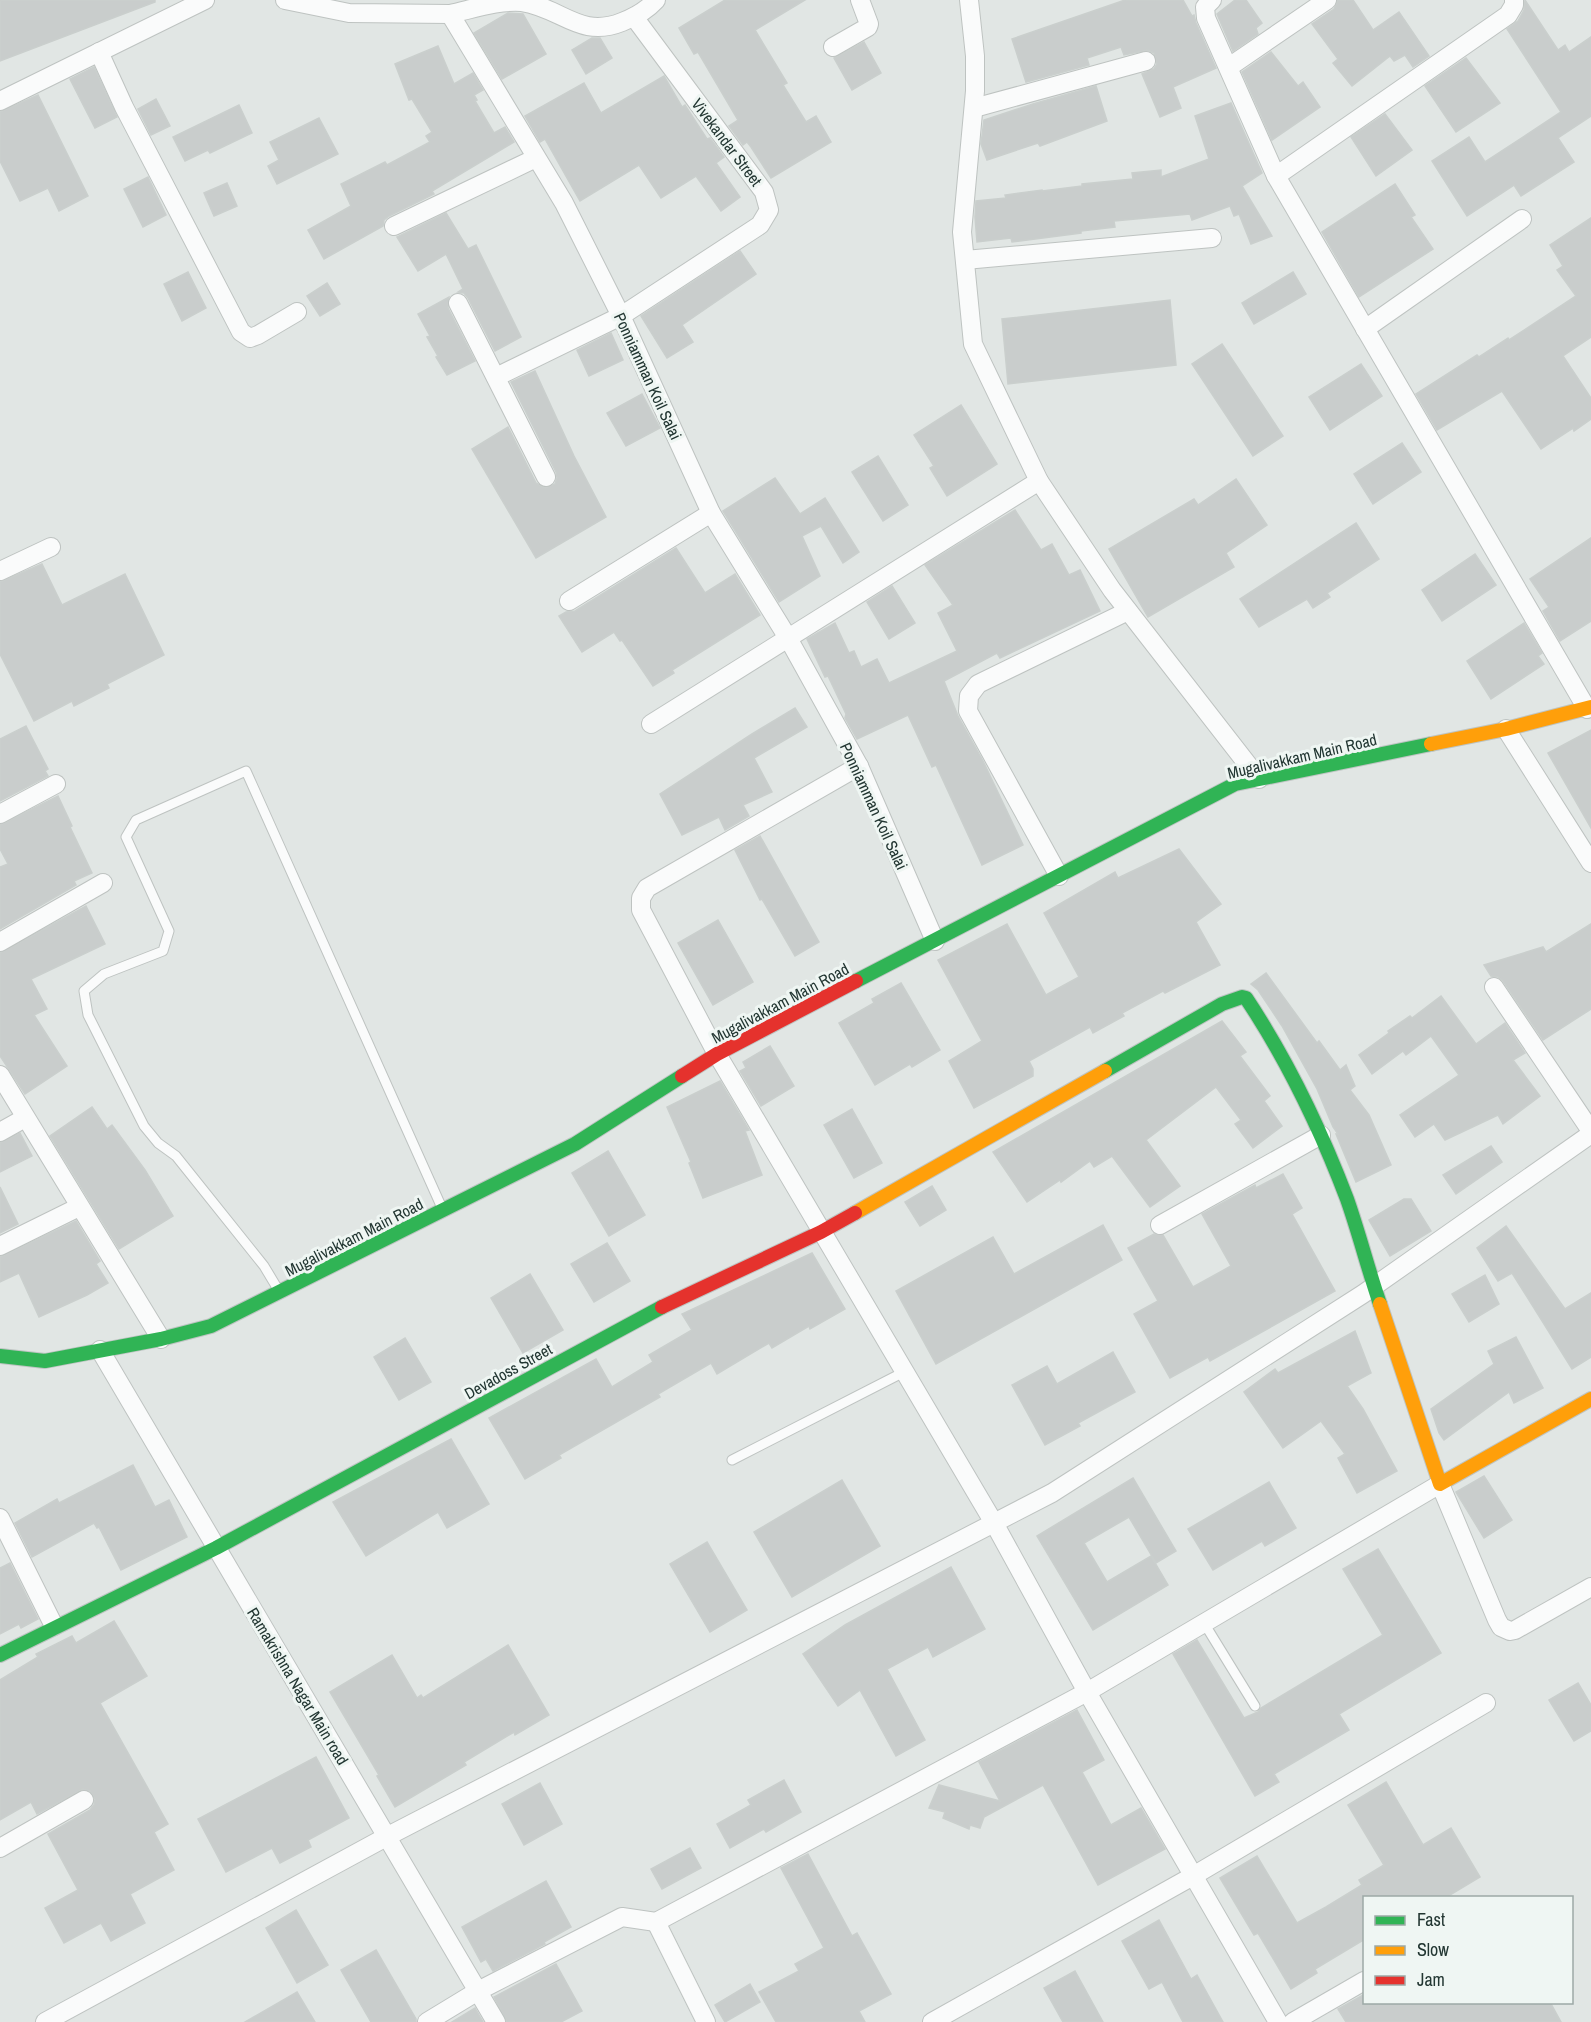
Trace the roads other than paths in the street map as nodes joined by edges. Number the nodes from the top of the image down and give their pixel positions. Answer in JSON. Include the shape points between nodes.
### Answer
{"nodes":[{"id":1,"x":205,"y":0,"type":"edge"},
{"id":2,"x":285,"y":0,"type":"edge"},
{"id":3,"x":656,"y":0,"type":"edge"},
{"id":4,"x":860,"y":0,"type":"edge"},
{"id":5,"x":969,"y":0,"type":"edge"},
{"id":6,"x":1212,"y":0,"type":"edge"},
{"id":7,"x":1328,"y":0,"type":"edge"},
{"id":8,"x":1514,"y":0,"type":"edge"},
{"id":9,"x":418,"y":8,"type":"edge"},
{"id":10,"x":450,"y":14,"type":"junction"},
{"id":11,"x":634,"y":17,"type":"junction"},
{"id":12,"x":833,"y":47,"type":"dead end"},
{"id":13,"x":99,"y":52,"type":"junction"},
{"id":14,"x":1146,"y":62,"type":"dead end"},
{"id":15,"x":1229,"y":68,"type":"junction"},
{"id":16,"x":0,"y":101,"type":"edge"},
{"id":17,"x":974,"y":108,"type":"junction"},
{"id":18,"x":536,"y":158,"type":"junction"},
{"id":19,"x":1276,"y":176,"type":"junction"},
{"id":20,"x":1522,"y":219,"type":"dead end"},
{"id":21,"x":394,"y":225,"type":"dead end"},
{"id":22,"x":1212,"y":238,"type":"dead end"},
{"id":23,"x":965,"y":260,"type":"junction"},
{"id":24,"x":458,"y":303,"type":"dead end"},
{"id":25,"x":297,"y":312,"type":"dead end"},
{"id":26,"x":621,"y":316,"type":"junction"},
{"id":27,"x":1365,"y":328,"type":"junction"},
{"id":28,"x":496,"y":377,"type":"junction"},
{"id":29,"x":546,"y":477,"type":"dead end"},
{"id":30,"x":1039,"y":482,"type":"junction"},
{"id":31,"x":711,"y":513,"type":"junction"},
{"id":32,"x":51,"y":547,"type":"dead end"},
{"id":33,"x":0,"y":571,"type":"edge"},
{"id":34,"x":569,"y":601,"type":"dead end"},
{"id":35,"x":1128,"y":611,"type":"junction"},
{"id":36,"x":788,"y":638,"type":"junction"},
{"id":37,"x":1589,"y":708,"type":"edge"},
{"id":38,"x":651,"y":724,"type":"dead end"},
{"id":39,"x":1506,"y":729,"type":"junction"},
{"id":40,"x":859,"y":766,"type":"junction"},
{"id":41,"x":1259,"y":779,"type":"junction"},
{"id":42,"x":56,"y":783,"type":"dead end"},
{"id":43,"x":0,"y":814,"type":"edge"},
{"id":44,"x":1591,"y":862,"type":"edge"},
{"id":45,"x":1059,"y":876,"type":"junction"},
{"id":46,"x":104,"y":884,"type":"dead end"},
{"id":47,"x":935,"y":941,"type":"junction"},
{"id":48,"x":0,"y":942,"type":"edge"},
{"id":49,"x":1494,"y":987,"type":"dead end"},
{"id":50,"x":717,"y":1054,"type":"junction"},
{"id":51,"x":0,"y":1075,"type":"edge"},
{"id":52,"x":25,"y":1118,"type":"junction"},
{"id":53,"x":0,"y":1132,"type":"edge"},
{"id":54,"x":1591,"y":1132,"type":"edge"},
{"id":55,"x":1321,"y":1136,"type":"junction"},
{"id":56,"x":79,"y":1207,"type":"junction"},
{"id":57,"x":443,"y":1210,"type":"junction"},
{"id":58,"x":1160,"y":1224,"type":"dead end"},
{"id":59,"x":821,"y":1232,"type":"junction"},
{"id":60,"x":0,"y":1246,"type":"edge"},
{"id":61,"x":1374,"y":1287,"type":"junction"},
{"id":62,"x":280,"y":1293,"type":"junction"},
{"id":63,"x":160,"y":1339,"type":"junction"},
{"id":64,"x":100,"y":1350,"type":"junction"},
{"id":65,"x":0,"y":1356,"type":"edge"},
{"id":66,"x":904,"y":1372,"type":"junction"},
{"id":67,"x":1591,"y":1399,"type":"edge"},
{"id":68,"x":732,"y":1460,"type":"dead end"},
{"id":69,"x":1440,"y":1484,"type":"junction"},
{"id":70,"x":0,"y":1518,"type":"edge"},
{"id":71,"x":994,"y":1523,"type":"junction"},
{"id":72,"x":216,"y":1548,"type":"junction"},
{"id":73,"x":1591,"y":1587,"type":"edge"},
{"id":74,"x":1204,"y":1623,"type":"junction"},
{"id":75,"x":54,"y":1626,"type":"junction"},
{"id":76,"x":0,"y":1655,"type":"edge"},
{"id":77,"x":1087,"y":1692,"type":"junction"},
{"id":78,"x":1485,"y":1703,"type":"dead end"},
{"id":79,"x":1256,"y":1706,"type":"dead end"},
{"id":80,"x":84,"y":1800,"type":"dead end"},
{"id":81,"x":388,"y":1836,"type":"junction"},
{"id":82,"x":0,"y":1848,"type":"edge"},
{"id":83,"x":1193,"y":1876,"type":"junction"},
{"id":84,"x":656,"y":1922,"type":"junction"},
{"id":85,"x":1363,"y":1982,"type":"edge"},
{"id":86,"x":478,"y":1991,"type":"junction"},
{"id":87,"x":45,"y":2022,"type":"edge"},
{"id":88,"x":427,"y":2022,"type":"edge"},
{"id":89,"x":496,"y":2022,"type":"edge"},
{"id":90,"x":706,"y":2022,"type":"edge"},
{"id":91,"x":932,"y":2022,"type":"edge"},
{"id":92,"x":1278,"y":2022,"type":"edge"},
{"id":93,"x":1293,"y":2022,"type":"edge"}],
"edges":[{"from":1,"to":13,"type":"street"},
{"from":2,"to":9,"type":"street","via":[[350,13]]},
{"from":3,"to":11,"type":"street"},
{"from":4,"to":12,"type":"street","via":[[868,27]]},
{"from":5,"to":17,"type":"street","via":[[975,56]]},
{"from":6,"to":15,"type":"street","via":[[1205,7],[1206,18]]},
{"from":7,"to":15,"type":"street"},
{"from":8,"to":19,"type":"street","via":[[1508,15]]},
{"from":9,"to":10,"type":"street"},
{"from":10,"to":11,"type":"street","via":[[505,1],[546,8],[590,28],[608,27]]},
{"from":10,"to":18,"type":"street","name":"Ponniamman Koil Salai"},
{"from":11,"to":26,"type":"street","name":"Vivekandar Street","via":[[764,192],[769,210],[760,225]]},
{"from":13,"to":16,"type":"street"},
{"from":13,"to":25,"type":"street","via":[[241,332],[250,338],[258,336]]},
{"from":14,"to":17,"type":"street"},
{"from":15,"to":19,"type":"street"},
{"from":17,"to":23,"type":"street","via":[[962,232]]},
{"from":18,"to":21,"type":"street"},
{"from":18,"to":26,"type":"street","name":"Ponniamman Koil Salai","via":[[564,203]]},
{"from":19,"to":27,"type":"street"},
{"from":20,"to":27,"type":"street"},
{"from":22,"to":23,"type":"street"},
{"from":23,"to":30,"type":"street","via":[[973,344]]},
{"from":24,"to":28,"type":"street"},
{"from":26,"to":28,"type":"street","name":"Vivekandar Street"},
{"from":26,"to":31,"type":"street","name":"Ponniamman Koil Salai"},
{"from":27,"to":37,"type":"street"},
{"from":28,"to":29,"type":"street"},
{"from":30,"to":35,"type":"street"},
{"from":30,"to":36,"type":"street"},
{"from":31,"to":34,"type":"street"},
{"from":31,"to":36,"type":"street","name":"Ponniamman Koil Salai"},
{"from":32,"to":33,"type":"street"},
{"from":35,"to":41,"type":"street"},
{"from":35,"to":45,"type":"street","via":[[978,684],[969,696],[968,711]]},
{"from":36,"to":38,"type":"street"},
{"from":36,"to":40,"type":"street","name":"Ponniamman Koil Salai"},
{"from":37,"to":39,"type":"street","name":"Mugalivakkam Main Road"},
{"from":39,"to":41,"type":"street","name":"Mugalivakkam Main Road"},
{"from":39,"to":44,"type":"street"},
{"from":40,"to":47,"type":"street","name":"Ponniamman Koil Salai"},
{"from":40,"to":50,"type":"street","via":[[647,888],[641,898],[641,910]]},
{"from":41,"to":45,"type":"street","name":"Mugalivakkam Main Road","via":[[1236,784]]},
{"from":42,"to":43,"type":"street"},
{"from":45,"to":47,"type":"street","name":"Mugalivakkam Main Road"},
{"from":46,"to":48,"type":"street"},
{"from":47,"to":50,"type":"street","name":"Mugalivakkam Main Road"},
{"from":49,"to":54,"type":"street"},
{"from":50,"to":57,"type":"street","name":"Mugalivakkam Main Road","via":[[575,1144]]},
{"from":50,"to":59,"type":"street"},
{"from":51,"to":52,"type":"street"},
{"from":52,"to":53,"type":"street"},
{"from":52,"to":56,"type":"street"},
{"from":54,"to":61,"type":"street"},
{"from":55,"to":58,"type":"street"},
{"from":55,"to":59,"type":"street","name":"Devadoss Street","via":[[1270,1034],[1242,997],[1222,1004]]},
{"from":55,"to":61,"type":"street","via":[[1347,1200]]},
{"from":56,"to":60,"type":"street"},
{"from":56,"to":63,"type":"street"},
{"from":57,"to":62,"type":"street","name":"Mugalivakkam Main Road"},
{"from":57,"to":62,"type":"lane","via":[[246,771],[136,820],[126,837],[169,932],[163,951],[104,974],[84,991],[88,1015],[144,1126],[176,1156],[264,1266]]},
{"from":59,"to":66,"type":"street"},
{"from":59,"to":72,"type":"street","name":"Devadoss Street","via":[[644,1315]]},
{"from":61,"to":69,"type":"street"},
{"from":61,"to":71,"type":"street","via":[[1052,1493]]},
{"from":62,"to":63,"type":"street","name":"Mugalivakkam Main Road","via":[[211,1326]]},
{"from":63,"to":64,"type":"street","name":"Mugalivakkam Main Road"},
{"from":64,"to":65,"type":"street","name":"Mugalivakkam Main Road","via":[[45,1360]]},
{"from":64,"to":72,"type":"street","name":"Ramakrishna Nagar Main road"},
{"from":66,"to":68,"type":"lane"},
{"from":66,"to":71,"type":"street"},
{"from":67,"to":69,"type":"street"},
{"from":69,"to":73,"type":"street","via":[[1501,1627],[1515,1630]]},
{"from":69,"to":74,"type":"street"},
{"from":70,"to":75,"type":"street"},
{"from":71,"to":77,"type":"street"},
{"from":71,"to":81,"type":"street"},
{"from":72,"to":75,"type":"street","name":"Devadoss Street"},
{"from":72,"to":81,"type":"street","name":"Ramakrishna Nagar Main road"},
{"from":74,"to":77,"type":"street"},
{"from":74,"to":79,"type":"lane"},
{"from":75,"to":76,"type":"street","name":"Devadoss Street"},
{"from":77,"to":83,"type":"street"},
{"from":77,"to":84,"type":"street"},
{"from":78,"to":83,"type":"street"},
{"from":80,"to":82,"type":"street"},
{"from":81,"to":86,"type":"street","name":"Ramakrishna Nagar Main road"},
{"from":81,"to":87,"type":"street"},
{"from":83,"to":91,"type":"street"},
{"from":83,"to":92,"type":"street"},
{"from":84,"to":86,"type":"street","via":[[622,1917]]},
{"from":84,"to":90,"type":"street"},
{"from":85,"to":93,"type":"street"},
{"from":86,"to":88,"type":"street"},
{"from":86,"to":89,"type":"street","name":"Ramakrishna Nagar Main road"}]}
